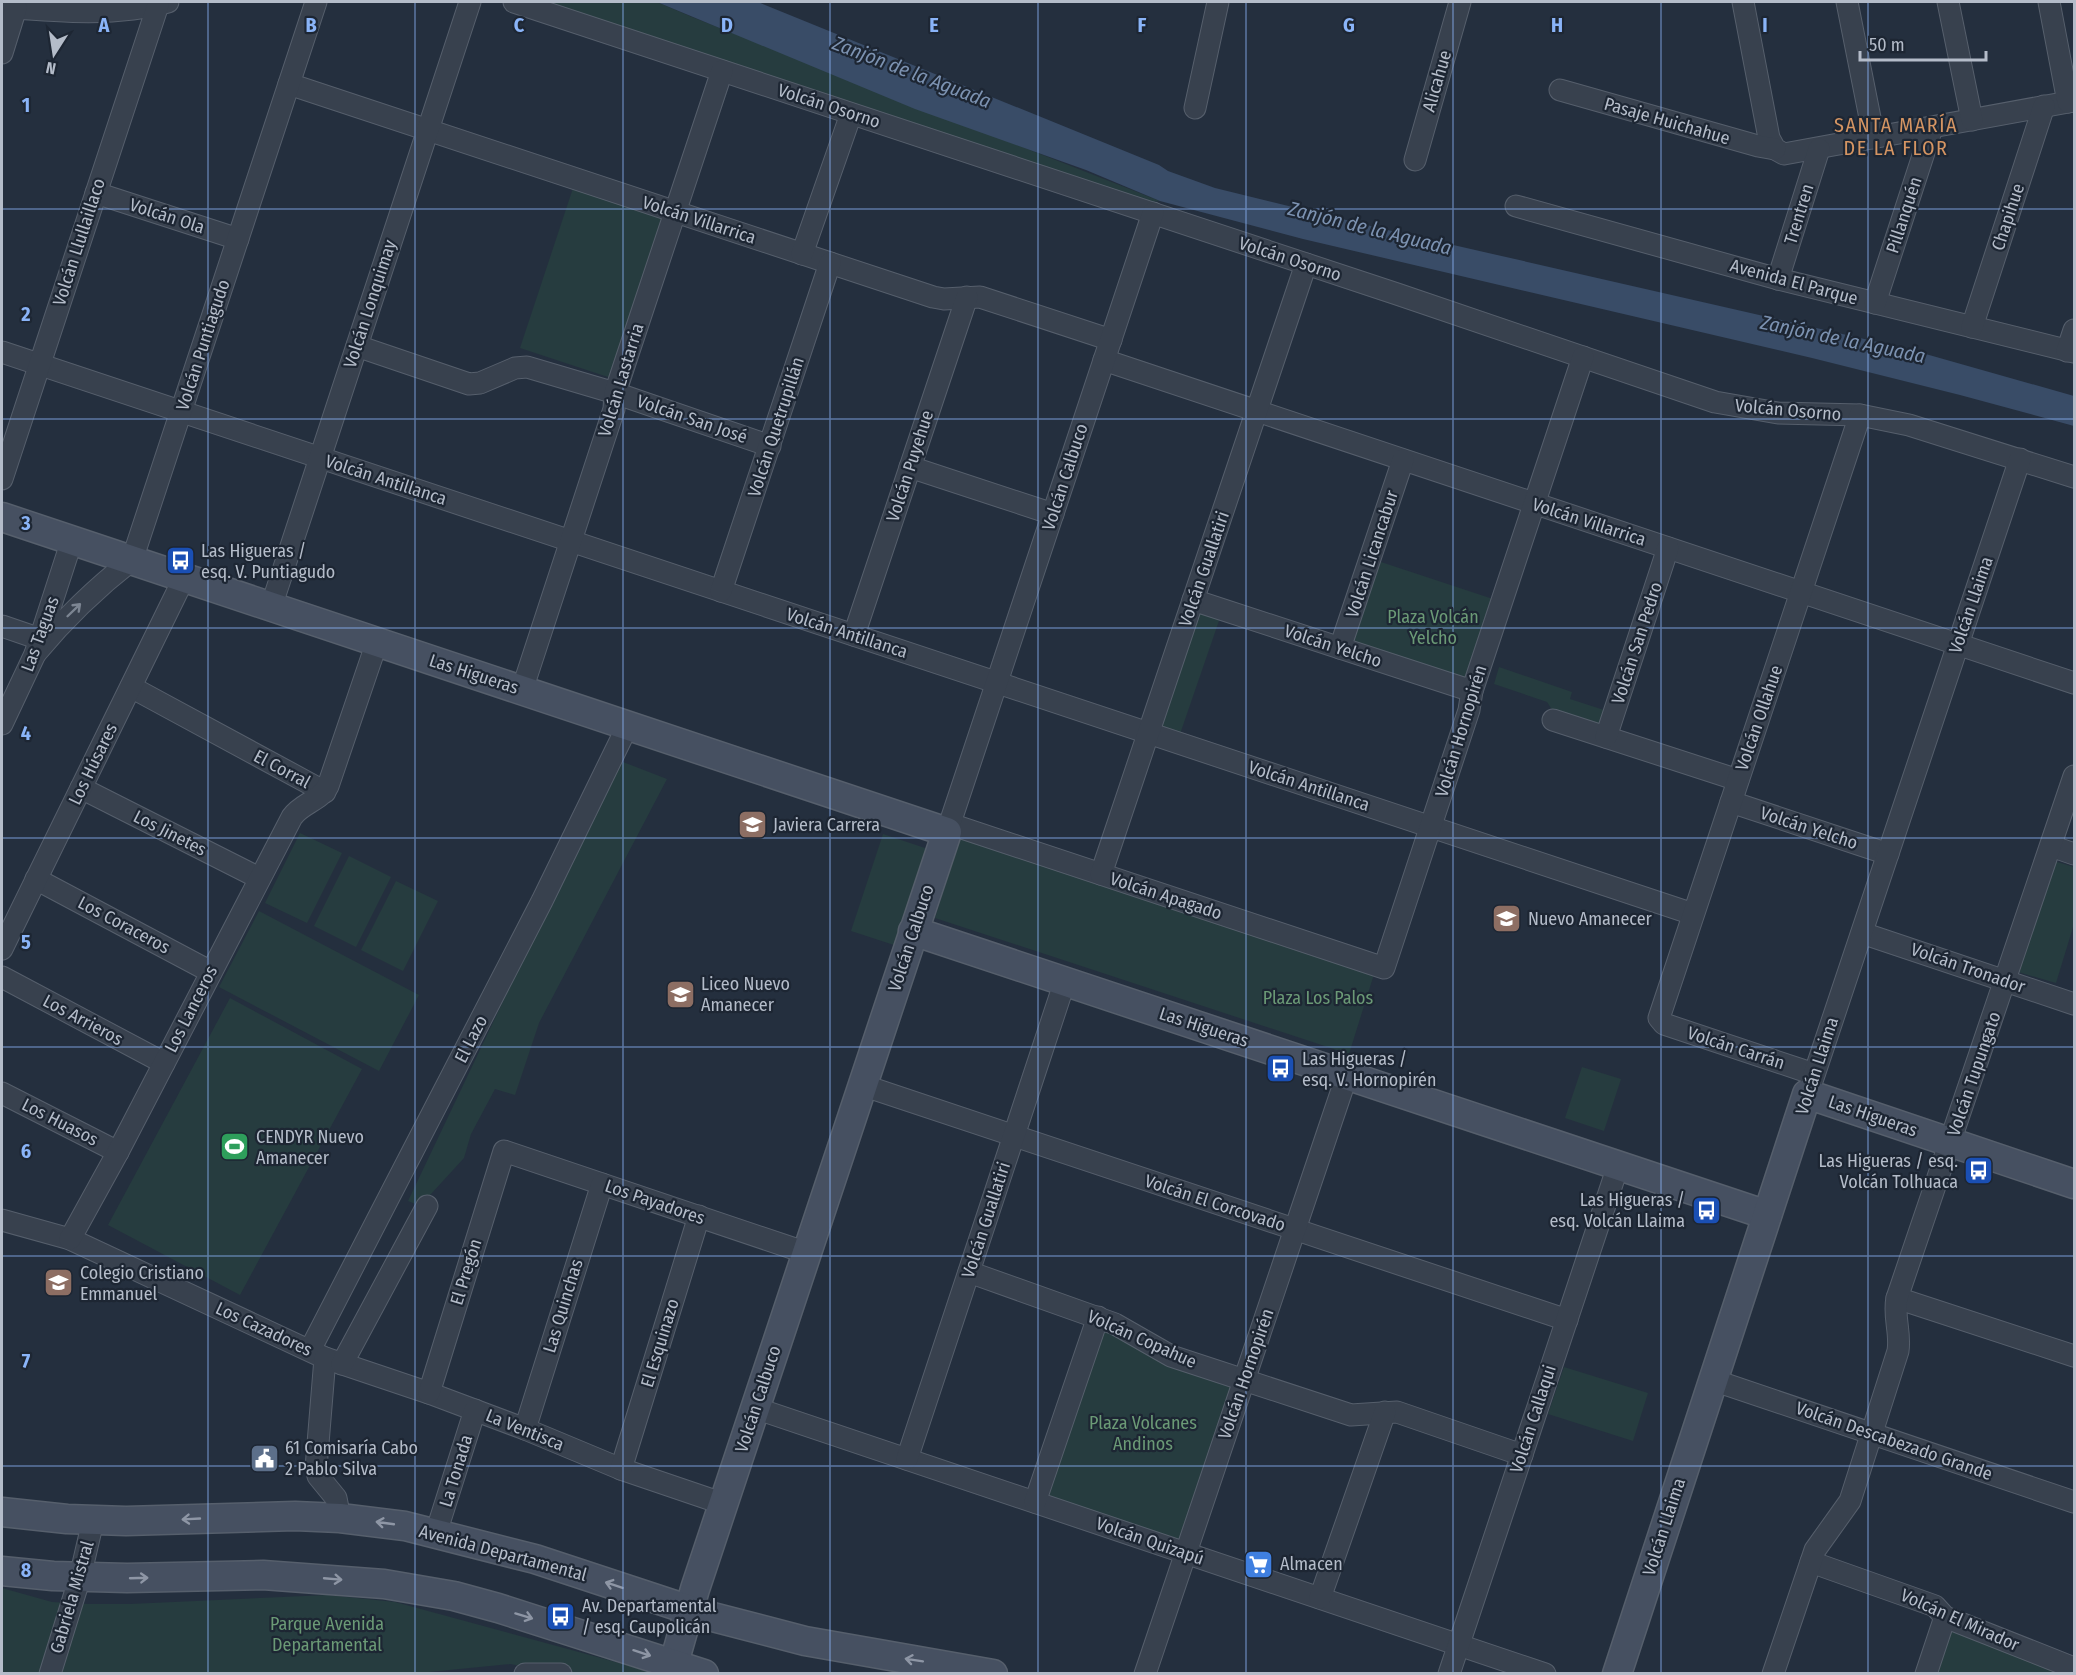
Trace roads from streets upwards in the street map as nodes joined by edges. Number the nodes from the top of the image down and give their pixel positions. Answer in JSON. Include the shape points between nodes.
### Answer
{"nodes":[{"id":1,"x":316,"y":2,"type":"edge"},
{"id":2,"x":470,"y":2,"type":"edge"},
{"id":3,"x":514,"y":2,"type":"edge"},
{"id":4,"x":1218,"y":2,"type":"edge"},
{"id":5,"x":1460,"y":2,"type":"edge"},
{"id":6,"x":1743,"y":2,"type":"edge"},
{"id":7,"x":1847,"y":2,"type":"edge"},
{"id":8,"x":1948,"y":2,"type":"edge"},
{"id":9,"x":2049,"y":2,"type":"edge"},
{"id":10,"x":163,"y":3,"type":"edge"},
{"id":11,"x":9,"y":8,"type":"edge"},
{"id":12,"x":2,"y":53,"type":"edge"},
{"id":13,"x":722,"y":71,"type":"junction"},
{"id":14,"x":289,"y":84,"type":"junction"},
{"id":15,"x":1560,"y":90,"type":"dead end"},
{"id":16,"x":2071,"y":101,"type":"edge"},
{"id":17,"x":2044,"y":106,"type":"junction"},
{"id":18,"x":1195,"y":108,"type":"dead end"},
{"id":19,"x":851,"y":114,"type":"junction"},
{"id":20,"x":1972,"y":120,"type":"junction"},
{"id":21,"x":1932,"y":128,"type":"junction"},
{"id":22,"x":428,"y":130,"type":"junction"},
{"id":23,"x":1874,"y":138,"type":"junction"},
{"id":24,"x":1819,"y":148,"type":"junction"},
{"id":25,"x":1775,"y":149,"type":"junction"},
{"id":26,"x":1415,"y":160,"type":"dead end"},
{"id":27,"x":96,"y":193,"type":"junction"},
{"id":28,"x":1516,"y":206,"type":"dead end"},
{"id":29,"x":675,"y":212,"type":"junction"},
{"id":30,"x":1153,"y":213,"type":"junction"},
{"id":31,"x":238,"y":239,"type":"junction"},
{"id":32,"x":802,"y":254,"type":"junction"},
{"id":33,"x":830,"y":263,"type":"junction"},
{"id":34,"x":1306,"y":264,"type":"junction"},
{"id":35,"x":1778,"y":279,"type":"junction"},
{"id":36,"x":966,"y":297,"type":"junction"},
{"id":37,"x":1875,"y":303,"type":"junction"},
{"id":38,"x":1972,"y":327,"type":"junction"},
{"id":39,"x":2074,"y":330,"type":"edge"},
{"id":40,"x":1111,"y":340,"type":"junction"},
{"id":41,"x":357,"y":346,"type":"junction"},
{"id":42,"x":2,"y":352,"type":"edge"},
{"id":43,"x":2071,"y":352,"type":"edge"},
{"id":44,"x":1583,"y":357,"type":"junction"},
{"id":45,"x":1104,"y":360,"type":"junction"},
{"id":46,"x":38,"y":365,"type":"junction"},
{"id":47,"x":615,"y":393,"type":"junction"},
{"id":48,"x":1257,"y":411,"type":"junction"},
{"id":49,"x":180,"y":412,"type":"junction"},
{"id":50,"x":1860,"y":416,"type":"junction"},
{"id":51,"x":770,"y":446,"type":"junction"},
{"id":52,"x":320,"y":458,"type":"junction"},
{"id":53,"x":2020,"y":459,"type":"junction"},
{"id":54,"x":1403,"y":460,"type":"junction"},
{"id":55,"x":910,"y":467,"type":"junction"},
{"id":56,"x":2074,"y":477,"type":"edge"},
{"id":57,"x":2,"y":479,"type":"edge"},
{"id":58,"x":1535,"y":504,"type":"junction"},
{"id":59,"x":1053,"y":514,"type":"junction"},
{"id":60,"x":2,"y":517,"type":"edge"},
{"id":61,"x":72,"y":540,"type":"junction"},
{"id":62,"x":571,"y":541,"type":"junction"},
{"id":63,"x":1668,"y":548,"type":"junction"},
{"id":64,"x":132,"y":560,"type":"junction"},
{"id":65,"x":184,"y":578,"type":"junction"},
{"id":66,"x":721,"y":591,"type":"junction"},
{"id":67,"x":1801,"y":592,"type":"junction"},
{"id":68,"x":1193,"y":600,"type":"junction"},
{"id":69,"x":271,"y":607,"type":"junction"},
{"id":70,"x":2,"y":626,"type":"edge"},
{"id":71,"x":854,"y":635,"type":"junction"},
{"id":72,"x":377,"y":642,"type":"junction"},
{"id":73,"x":1958,"y":645,"type":"junction"},
{"id":74,"x":38,"y":646,"type":"junction"},
{"id":75,"x":1340,"y":648,"type":"junction"},
{"id":76,"x":997,"y":683,"type":"junction"},
{"id":77,"x":2074,"y":683,"type":"edge"},
{"id":78,"x":131,"y":687,"type":"junction"},
{"id":79,"x":522,"y":690,"type":"junction"},
{"id":80,"x":1472,"y":691,"type":"junction"},
{"id":81,"x":3,"y":716,"type":"edge"},
{"id":82,"x":1553,"y":720,"type":"dead end"},
{"id":83,"x":628,"y":725,"type":"junction"},
{"id":84,"x":1149,"y":733,"type":"junction"},
{"id":85,"x":1606,"y":737,"type":"junction"},
{"id":86,"x":2074,"y":776,"type":"edge"},
{"id":87,"x":1738,"y":780,"type":"junction"},
{"id":88,"x":81,"y":788,"type":"junction"},
{"id":89,"x":325,"y":792,"type":"junction"},
{"id":90,"x":1731,"y":802,"type":"junction"},
{"id":91,"x":1431,"y":826,"type":"junction"},
{"id":92,"x":948,"y":828,"type":"junction"},
{"id":93,"x":2051,"y":846,"type":"junction"},
{"id":94,"x":1888,"y":854,"type":"junction"},
{"id":95,"x":2074,"y":854,"type":"edge"},
{"id":96,"x":1101,"y":874,"type":"junction"},
{"id":97,"x":259,"y":878,"type":"junction"},
{"id":98,"x":36,"y":879,"type":"junction"},
{"id":99,"x":1694,"y":914,"type":"junction"},
{"id":100,"x":913,"y":931,"type":"junction"},
{"id":101,"x":1862,"y":933,"type":"junction"},
{"id":102,"x":2,"y":949,"type":"edge"},
{"id":103,"x":1384,"y":968,"type":"joint"},
{"id":104,"x":211,"y":972,"type":"junction"},
{"id":105,"x":2,"y":977,"type":"edge"},
{"id":106,"x":1065,"y":981,"type":"junction"},
{"id":107,"x":2005,"y":981,"type":"junction"},
{"id":108,"x":2074,"y":1004,"type":"edge"},
{"id":109,"x":1660,"y":1021,"type":"joint"},
{"id":110,"x":164,"y":1063,"type":"junction"},
{"id":111,"x":1347,"y":1075,"type":"junction"},
{"id":112,"x":1811,"y":1084,"type":"junction"},
{"id":113,"x":862,"y":1085,"type":"junction"},
{"id":114,"x":2,"y":1093,"type":"edge"},
{"id":115,"x":1014,"y":1136,"type":"junction"},
{"id":116,"x":1951,"y":1142,"type":"junction"},
{"id":117,"x":504,"y":1151,"type":"joint"},
{"id":118,"x":118,"y":1152,"type":"junction"},
{"id":119,"x":1618,"y":1166,"type":"junction"},
{"id":120,"x":602,"y":1184,"type":"junction"},
{"id":121,"x":2074,"y":1184,"type":"edge"},
{"id":122,"x":427,"y":1206,"type":"dead end"},
{"id":123,"x":1767,"y":1215,"type":"junction"},
{"id":124,"x":699,"y":1216,"type":"junction"},
{"id":125,"x":2,"y":1220,"type":"edge"},
{"id":126,"x":1295,"y":1230,"type":"junction"},
{"id":127,"x":70,"y":1239,"type":"junction"},
{"id":128,"x":807,"y":1253,"type":"junction"},
{"id":129,"x":969,"y":1272,"type":"junction"},
{"id":130,"x":1897,"y":1298,"type":"junction"},
{"id":131,"x":1098,"y":1317,"type":"junction"},
{"id":132,"x":1567,"y":1320,"type":"junction"},
{"id":133,"x":2074,"y":1356,"type":"edge"},
{"id":134,"x":326,"y":1357,"type":"junction"},
{"id":135,"x":1244,"y":1379,"type":"junction"},
{"id":136,"x":1713,"y":1380,"type":"junction"},
{"id":137,"x":429,"y":1393,"type":"junction"},
{"id":138,"x":755,"y":1408,"type":"junction"},
{"id":139,"x":475,"y":1410,"type":"junction"},
{"id":140,"x":1385,"y":1412,"type":"junction"},
{"id":141,"x":525,"y":1429,"type":"junction"},
{"id":142,"x":1872,"y":1434,"type":"junction"},
{"id":143,"x":1522,"y":1455,"type":"junction"},
{"id":144,"x":907,"y":1459,"type":"junction"},
{"id":145,"x":621,"y":1469,"type":"junction"},
{"id":146,"x":1035,"y":1502,"type":"junction"},
{"id":147,"x":2074,"y":1502,"type":"edge"},
{"id":148,"x":724,"y":1503,"type":"junction"},
{"id":149,"x":2,"y":1512,"type":"edge"},
{"id":150,"x":340,"y":1518,"type":"junction"},
{"id":151,"x":93,"y":1521,"type":"junction"},
{"id":152,"x":436,"y":1533,"type":"junction"},
{"id":153,"x":1186,"y":1553,"type":"junction"},
{"id":154,"x":1811,"y":1562,"type":"junction"},
{"id":155,"x":2,"y":1571,"type":"edge"},
{"id":156,"x":80,"y":1577,"type":"junction"},
{"id":157,"x":1320,"y":1598,"type":"junction"},
{"id":158,"x":690,"y":1609,"type":"junction"},
{"id":159,"x":1945,"y":1617,"type":"junction"},
{"id":160,"x":1458,"y":1645,"type":"junction"},
{"id":161,"x":674,"y":1663,"type":"junction"},
{"id":162,"x":2074,"y":1668,"type":"edge"},
{"id":163,"x":560,"y":1673,"type":"edge"},
{"id":164,"x":50,"y":1674,"type":"edge"},
{"id":165,"x":525,"y":1674,"type":"edge"},
{"id":166,"x":704,"y":1674,"type":"edge"},
{"id":167,"x":993,"y":1674,"type":"edge"},
{"id":168,"x":1145,"y":1674,"type":"edge"},
{"id":169,"x":1449,"y":1674,"type":"edge"},
{"id":170,"x":1545,"y":1674,"type":"edge"},
{"id":171,"x":1617,"y":1674,"type":"edge"},
{"id":172,"x":1773,"y":1674,"type":"edge"},
{"id":173,"x":1926,"y":1674,"type":"edge"}],
"edges":[{"from":1,"to":14,"type":"street","name":"Volcán Puntiagudo"},
{"from":2,"to":22,"type":"street","name":"Volcán Lonquimay"},
{"from":3,"to":13,"type":"street","name":"Volcán Osorno"},
{"from":4,"to":18,"type":"street"},
{"from":5,"to":26,"type":"street","name":"Alicahue"},
{"from":6,"to":25,"type":"street","via":[[1769,138]]},
{"from":7,"to":23,"type":"street"},
{"from":8,"to":20,"type":"street"},
{"from":9,"to":16,"type":"street"},
{"from":10,"to":11,"type":"street","via":[[80,11]]},
{"from":10,"to":27,"type":"street","name":"Volcán Llullaillaco"},
{"from":11,"to":12,"type":"street"},
{"from":13,"to":19,"type":"street","name":"Volcán Osorno"},
{"from":13,"to":29,"type":"street","name":"Volcán Lastarria"},
{"from":14,"to":22,"type":"street","name":"Volcán Villarrica"},
{"from":14,"to":31,"type":"street","name":"Volcán Puntiagudo"},
{"from":15,"to":25,"type":"street","name":"Pasaje Huichahue"},
{"from":16,"to":17,"type":"street","name":"Pasaje Huichahue"},
{"from":17,"to":20,"type":"street","name":"Pasaje Huichahue"},
{"from":17,"to":38,"type":"street","name":"Chapihue"},
{"from":19,"to":30,"type":"street","name":"Volcán Osorno"},
{"from":19,"to":32,"type":"street"},
{"from":20,"to":21,"type":"street","name":"Pasaje Huichahue"},
{"from":21,"to":23,"type":"street","name":"Pasaje Huichahue"},
{"from":21,"to":37,"type":"street","name":"Pillanquén"},
{"from":22,"to":29,"type":"street","name":"Volcán Villarrica"},
{"from":22,"to":41,"type":"street","name":"Volcán Lonquimay"},
{"from":23,"to":24,"type":"street","name":"Pasaje Huichahue"},
{"from":24,"to":25,"type":"street","name":"Pasaje Huichahue","via":[[1790,154]]},
{"from":24,"to":35,"type":"street","name":"Trentren"},
{"from":27,"to":31,"type":"street","name":"Volcán Ola"},
{"from":27,"to":46,"type":"street","name":"Volcán Llullaillaco"},
{"from":28,"to":35,"type":"street","name":"Avenida El Parque"},
{"from":29,"to":32,"type":"street","name":"Volcán Villarrica"},
{"from":29,"to":47,"type":"street","name":"Volcán Lastarria"},
{"from":30,"to":34,"type":"street","name":"Volcán Osorno"},
{"from":30,"to":40,"type":"street","name":"Volcán Calbuco"},
{"from":31,"to":49,"type":"street","name":"Volcán Puntiagudo"},
{"from":32,"to":33,"type":"street","name":"Volcán Villarrica"},
{"from":33,"to":36,"type":"street","name":"Volcán Villarrica","via":[[938,298]]},
{"from":33,"to":51,"type":"street","name":"Volcán Quetrupillán"},
{"from":34,"to":44,"type":"street","name":"Volcán Osorno"},
{"from":34,"to":48,"type":"street","name":"Volcán Guallatiri"},
{"from":35,"to":37,"type":"street","name":"Avenida El Parque"},
{"from":36,"to":40,"type":"street","name":"Volcán Villarrica","via":[[980,297]]},
{"from":36,"to":55,"type":"street","name":"Volcán Puyehue"},
{"from":37,"to":38,"type":"street","name":"Avenida El Parque"},
{"from":38,"to":43,"type":"street","name":"Avenida El Parque"},
{"from":39,"to":43,"type":"street"},
{"from":40,"to":45,"type":"street","name":"Volcán Calbuco"},
{"from":41,"to":47,"type":"street","name":"Volcán San José","via":[[469,384],[527,367]]},
{"from":41,"to":52,"type":"street","name":"Volcán Lonquimay"},
{"from":42,"to":46,"type":"street","name":"Volcán Antillanca"},
{"from":44,"to":50,"type":"street","name":"Volcán Osorno","via":[[1715,402],[1778,413]]},
{"from":44,"to":58,"type":"street","name":"Volcán Hornopirén"},
{"from":45,"to":48,"type":"street","name":"Volcán Villarrica"},
{"from":45,"to":59,"type":"street","name":"Volcán Calbuco"},
{"from":46,"to":49,"type":"street","name":"Volcán Antillanca"},
{"from":46,"to":57,"type":"street","name":"Volcán Llullaillaco"},
{"from":47,"to":51,"type":"street","name":"Volcán San José"},
{"from":47,"to":62,"type":"street","name":"Volcán Lastarria","via":[[614,409]]},
{"from":48,"to":54,"type":"street","name":"Volcán Villarrica"},
{"from":48,"to":68,"type":"street","name":"Volcán Guallatiri"},
{"from":49,"to":52,"type":"street","name":"Volcán Antillanca"},
{"from":49,"to":64,"type":"street","name":"Volcán Puntiagudo"},
{"from":50,"to":53,"type":"street","name":"Volcán Osorno","via":[[1909,425]]},
{"from":50,"to":67,"type":"street","name":"Volcán Ollahue"},
{"from":51,"to":66,"type":"street","name":"Volcán Quetrupillán"},
{"from":52,"to":62,"type":"street","name":"Volcán Antillanca"},
{"from":52,"to":69,"type":"street","name":"Volcán Lonquimay"},
{"from":53,"to":56,"type":"street","name":"Volcán Osorno"},
{"from":53,"to":73,"type":"street","name":"Volcán Llaima"},
{"from":54,"to":58,"type":"street","name":"Volcán Villarrica"},
{"from":54,"to":75,"type":"street","name":"Volcán Licancabur"},
{"from":55,"to":59,"type":"street"},
{"from":55,"to":71,"type":"street","name":"Volcán Puyehue"},
{"from":58,"to":63,"type":"street","name":"Volcán Villarrica"},
{"from":58,"to":80,"type":"street","name":"Volcán Hornopirén"},
{"from":59,"to":76,"type":"street","name":"Volcán Calbuco"},
{"from":60,"to":61,"type":"street","name":"Las Higueras"},
{"from":61,"to":64,"type":"street","name":"Las Higueras"},
{"from":61,"to":74,"type":"street","name":"Las Taguas"},
{"from":62,"to":66,"type":"street","name":"Volcán Antillanca"},
{"from":62,"to":79,"type":"street","name":"Volcán Lastarria"},
{"from":63,"to":67,"type":"street","name":"Volcán Villarrica"},
{"from":63,"to":85,"type":"street","name":"Volcán San Pedro"},
{"from":64,"to":65,"type":"street","name":"Las Higueras"},
{"from":74,"to":64,"type":"street","one_way":true},
{"from":65,"to":69,"type":"street","name":"Las Higueras"},
{"from":65,"to":78,"type":"street","name":"Los Húsares"},
{"from":66,"to":71,"type":"street","name":"Volcán Antillanca"},
{"from":67,"to":73,"type":"street","name":"Volcán Villarrica"},
{"from":67,"to":87,"type":"street","name":"Volcán Ollahue"},
{"from":68,"to":75,"type":"street","name":"Volcán Yelcho"},
{"from":68,"to":84,"type":"street","name":"Volcán Guallatiri"},
{"from":69,"to":72,"type":"street","name":"Las Higueras"},
{"from":70,"to":74,"type":"street"},
{"from":71,"to":76,"type":"street","name":"Volcán Antillanca"},
{"from":72,"to":79,"type":"street","name":"Las Higueras"},
{"from":72,"to":89,"type":"street","name":"El Corral"},
{"from":73,"to":77,"type":"street","name":"Volcán Villarrica"},
{"from":73,"to":94,"type":"street","name":"Volcán Llaima"},
{"from":74,"to":81,"type":"street","name":"Las Taguas"},
{"from":75,"to":80,"type":"street","name":"Volcán Yelcho"},
{"from":76,"to":84,"type":"street","name":"Volcán Antillanca"},
{"from":76,"to":92,"type":"street","name":"Volcán Calbuco"},
{"from":78,"to":88,"type":"street","name":"Los Húsares"},
{"from":78,"to":89,"type":"street","name":"El Corral"},
{"from":79,"to":83,"type":"street","name":"Las Higueras"},
{"from":80,"to":91,"type":"street","name":"Volcán Hornopirén"},
{"from":82,"to":85,"type":"street"},
{"from":83,"to":92,"type":"street","name":"Las Higueras"},
{"from":83,"to":134,"type":"street","name":"El Lazo"},
{"from":84,"to":91,"type":"street","name":"Volcán Antillanca"},
{"from":84,"to":96,"type":"street","name":"Volcán Guallatiri"},
{"from":85,"to":87,"type":"street"},
{"from":86,"to":93,"type":"street","name":"Volcán Tupungato"},
{"from":87,"to":90,"type":"street","name":"Volcán Ollahue"},
{"from":88,"to":97,"type":"street","name":"Los Jinetes"},
{"from":88,"to":98,"type":"street","name":"Los Húsares"},
{"from":89,"to":97,"type":"street","name":"Los Lanceros","via":[[298,809]]},
{"from":90,"to":94,"type":"street","name":"Volcán Yelcho"},
{"from":90,"to":99,"type":"street","name":"Volcán Ollahue"},
{"from":91,"to":99,"type":"street","name":"Volcán Antillanca"},
{"from":91,"to":103,"type":"street","name":"Volcán Hornopirén"},
{"from":92,"to":96,"type":"street","name":"Volcán Apagado"},
{"from":92,"to":100,"type":"street","name":"Volcán Calbuco"},
{"from":93,"to":95,"type":"street"},
{"from":93,"to":107,"type":"street","name":"Volcán Tupungato"},
{"from":94,"to":101,"type":"street","name":"Volcán Llaima"},
{"from":96,"to":103,"type":"street","name":"Volcán Apagado"},
{"from":97,"to":104,"type":"street","name":"Los Lanceros"},
{"from":98,"to":102,"type":"street","name":"Los Húsares"},
{"from":98,"to":104,"type":"street","name":"Los Coraceros"},
{"from":99,"to":109,"type":"street","name":"Volcán Ollahue"},
{"from":100,"to":106,"type":"street","name":"Las Higueras"},
{"from":100,"to":113,"type":"street","name":"Volcán Calbuco"},
{"from":101,"to":107,"type":"street","name":"Volcán Tronador"},
{"from":101,"to":112,"type":"street","name":"Volcán Llaima"},
{"from":104,"to":110,"type":"street","name":"Los Lanceros"},
{"from":105,"to":110,"type":"street","name":"Los Arrieros"},
{"from":106,"to":111,"type":"street","name":"Las Higueras"},
{"from":106,"to":115,"type":"street","name":"Volcán Guallatiri"},
{"from":107,"to":108,"type":"street","name":"Volcán Tronador"},
{"from":107,"to":116,"type":"street","name":"Volcán Tupungato"},
{"from":109,"to":112,"type":"street","name":"Volcán Carrán"},
{"from":110,"to":118,"type":"street","name":"Los Lanceros"},
{"from":111,"to":119,"type":"street","name":"Las Higueras"},
{"from":111,"to":126,"type":"street","name":"Volcán Hornopirén"},
{"from":112,"to":116,"type":"street","name":"Las Higueras"},
{"from":112,"to":123,"type":"street","name":"Volcán Llaima"},
{"from":113,"to":115,"type":"street","name":"Volcán El Corcovado"},
{"from":113,"to":128,"type":"street","name":"Volcán Calbuco"},
{"from":114,"to":118,"type":"street","name":"Los Huasos"},
{"from":115,"to":126,"type":"street","name":"Volcán El Corcovado"},
{"from":115,"to":129,"type":"street","name":"Volcán Guallatiri"},
{"from":116,"to":121,"type":"street","name":"Las Higueras"},
{"from":116,"to":130,"type":"street","name":"Volcán Tupungato"},
{"from":117,"to":120,"type":"street","name":"Los Payadores"},
{"from":117,"to":137,"type":"street","name":"El Pregón"},
{"from":118,"to":127,"type":"street","name":"Los Lanceros"},
{"from":119,"to":123,"type":"street","name":"Las Higueras"},
{"from":119,"to":132,"type":"street","name":"Volcán Callaqui"},
{"from":120,"to":124,"type":"street","name":"Los Payadores"},
{"from":120,"to":141,"type":"street","name":"Las Quinchas"},
{"from":122,"to":134,"type":"street"},
{"from":123,"to":136,"type":"street","name":"Volcán Llaima"},
{"from":124,"to":128,"type":"street","name":"Los Payadores"},
{"from":124,"to":145,"type":"street","name":"El Esquinazo"},
{"from":125,"to":127,"type":"street","name":"Los Cazadores"},
{"from":126,"to":132,"type":"street","name":"Volcán El Corcovado"},
{"from":126,"to":135,"type":"street","name":"Volcán Hornopirén"},
{"from":127,"to":134,"type":"street","name":"Los Cazadores"},
{"from":128,"to":138,"type":"street","name":"Volcán Calbuco"},
{"from":129,"to":131,"type":"street","name":"Volcán Copahue"},
{"from":129,"to":144,"type":"street","name":"Volcán Guallatiri"},
{"from":130,"to":133,"type":"street"},
{"from":130,"to":142,"type":"street","name":"Volcán Tupungato","via":[[1898,1351]]},
{"from":131,"to":135,"type":"street","name":"Volcán Copahue","via":[[1171,1356]]},
{"from":131,"to":146,"type":"street"},
{"from":132,"to":143,"type":"street","name":"Volcán Callaqui"},
{"from":134,"to":137,"type":"street","name":"La Ventisca"},
{"from":134,"to":150,"type":"street","name":"El Lazo","via":[[316,1468],[336,1498]]},
{"from":135,"to":140,"type":"street","name":"Volcán Copahue","via":[[1351,1415]]},
{"from":135,"to":153,"type":"street","name":"Volcán Hornopirén"},
{"from":136,"to":142,"type":"street","name":"Volcán Descabezado Grande"},
{"from":136,"to":171,"type":"street","name":"Volcán Llaima"},
{"from":137,"to":139,"type":"street","name":"La Ventisca"},
{"from":138,"to":144,"type":"street","name":"Volcán Quizapú"},
{"from":138,"to":148,"type":"street","name":"Volcán Calbuco"},
{"from":139,"to":141,"type":"street","name":"La Ventisca"},
{"from":139,"to":152,"type":"street","name":"La Tonada"},
{"from":140,"to":143,"type":"street","name":"Volcán Copahue","via":[[1397,1412]]},
{"from":140,"to":157,"type":"street"},
{"from":141,"to":145,"type":"street","name":"La Ventisca"},
{"from":142,"to":147,"type":"street","name":"Volcán Descabezado Grande"},
{"from":142,"to":154,"type":"street","name":"Volcán Tupungato","via":[[1850,1502],[1821,1539]]},
{"from":143,"to":160,"type":"street","name":"Volcán Callaqui"},
{"from":144,"to":146,"type":"street","name":"Volcán Quizapú"},
{"from":145,"to":148,"type":"street","name":"La Ventisca"},
{"from":146,"to":153,"type":"street","name":"Volcán Quizapú"},
{"from":148,"to":158,"type":"street","name":"Volcán Calbuco"},
{"from":149,"to":151,"type":"street","name":"Avenida Departamental"},
{"from":150,"to":151,"type":"street","name":"Avenida Departamental","one_way":true},
{"from":152,"to":150,"type":"street","name":"Avenida Departamental","one_way":true},
{"from":151,"to":156,"type":"street","name":"Gabriela Mistral"},
{"from":158,"to":152,"type":"street","name":"Avenida Departamental","one_way":true,"via":[[535,1559]]},
{"from":153,"to":157,"type":"street","name":"Volcán Quizapú"},
{"from":153,"to":168,"type":"street","name":"Volcán Hornopirén"},
{"from":154,"to":159,"type":"street","name":"Volcán El Mirador","via":[[1935,1606]]},
{"from":154,"to":172,"type":"street","name":"Volcán Tupungato"},
{"from":155,"to":156,"type":"street"},
{"from":156,"to":161,"type":"street","one_way":true,"via":[[263,1575],[384,1584],[454,1596]]},
{"from":156,"to":164,"type":"street","name":"Gabriela Mistral"},
{"from":157,"to":160,"type":"street","name":"Volcán Quizapú"},
{"from":158,"to":161,"type":"street","name":"Volcán Calbuco"},
{"from":167,"to":158,"type":"street","name":"Avenida Departamental","one_way":true,"via":[[805,1641]]},
{"from":159,"to":162,"type":"street","name":"Volcán El Mirador"},
{"from":159,"to":173,"type":"street"},
{"from":160,"to":169,"type":"street","name":"Volcán Callaqui"},
{"from":160,"to":170,"type":"street","name":"Volcán Quizapú"},
{"from":161,"to":166,"type":"street"},
{"from":163,"to":165,"type":"street"}]}
